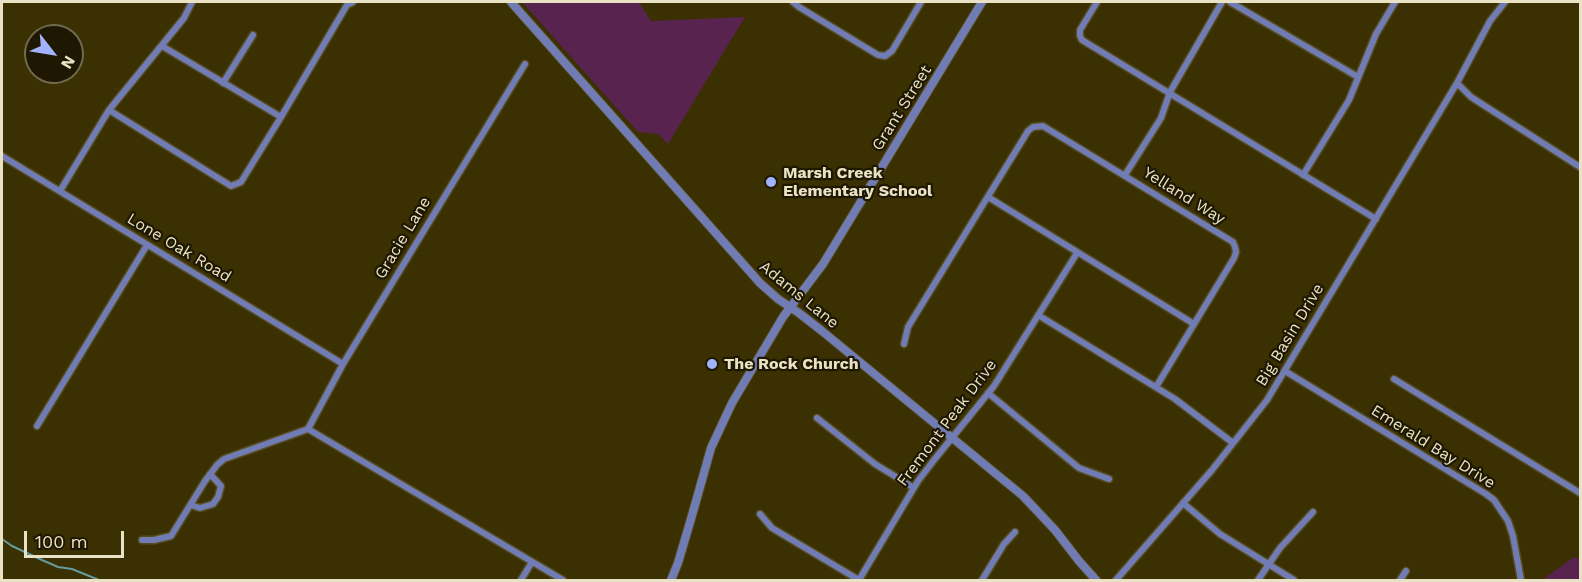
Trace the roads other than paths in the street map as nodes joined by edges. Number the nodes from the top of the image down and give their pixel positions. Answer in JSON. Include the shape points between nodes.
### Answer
{"nodes":[{"id":1,"x":192,"y":2,"type":"edge"},
{"id":2,"x":353,"y":2,"type":"edge"},
{"id":3,"x":511,"y":2,"type":"edge"},
{"id":4,"x":793,"y":2,"type":"edge"},
{"id":5,"x":921,"y":2,"type":"edge"},
{"id":6,"x":982,"y":2,"type":"edge"},
{"id":7,"x":1097,"y":2,"type":"edge"},
{"id":8,"x":1222,"y":2,"type":"edge"},
{"id":9,"x":1230,"y":2,"type":"edge"},
{"id":10,"x":1395,"y":2,"type":"edge"},
{"id":11,"x":1505,"y":2,"type":"edge"},
{"id":12,"x":253,"y":35,"type":"dead end"},
{"id":13,"x":162,"y":46,"type":"junction"},
{"id":14,"x":525,"y":64,"type":"dead end"},
{"id":15,"x":1358,"y":77,"type":"junction"},
{"id":16,"x":224,"y":83,"type":"junction"},
{"id":17,"x":1457,"y":83,"type":"junction"},
{"id":18,"x":1170,"y":92,"type":"junction"},
{"id":19,"x":109,"y":110,"type":"junction"},
{"id":20,"x":281,"y":117,"type":"junction"},
{"id":21,"x":2,"y":156,"type":"edge"},
{"id":22,"x":1581,"y":167,"type":"edge"},
{"id":23,"x":1125,"y":175,"type":"junction"},
{"id":24,"x":1303,"y":175,"type":"junction"},
{"id":25,"x":60,"y":191,"type":"junction"},
{"id":26,"x":988,"y":197,"type":"junction"},
{"id":27,"x":1376,"y":219,"type":"junction"},
{"id":28,"x":147,"y":245,"type":"junction"},
{"id":29,"x":1077,"y":252,"type":"junction"},
{"id":30,"x":790,"y":306,"type":"junction"},
{"id":31,"x":1038,"y":315,"type":"junction"},
{"id":32,"x":1194,"y":324,"type":"junction"},
{"id":33,"x":904,"y":344,"type":"dead end"},
{"id":34,"x":343,"y":364,"type":"junction"},
{"id":35,"x":1285,"y":371,"type":"junction"},
{"id":36,"x":1394,"y":379,"type":"dead end"},
{"id":37,"x":1156,"y":387,"type":"junction"},
{"id":38,"x":988,"y":393,"type":"junction"},
{"id":39,"x":817,"y":418,"type":"dead end"},
{"id":40,"x":37,"y":426,"type":"dead end"},
{"id":41,"x":308,"y":429,"type":"junction"},
{"id":42,"x":952,"y":438,"type":"junction"},
{"id":43,"x":1233,"y":443,"type":"junction"},
{"id":44,"x":210,"y":474,"type":"junction"},
{"id":45,"x":1109,"y":479,"type":"dead end"},
{"id":46,"x":914,"y":488,"type":"junction"},
{"id":47,"x":1581,"y":493,"type":"edge"},
{"id":48,"x":1183,"y":503,"type":"junction"},
{"id":49,"x":191,"y":505,"type":"junction"},
{"id":50,"x":1313,"y":512,"type":"dead end"},
{"id":51,"x":760,"y":514,"type":"dead end"},
{"id":52,"x":1015,"y":532,"type":"dead end"},
{"id":53,"x":142,"y":540,"type":"dead end"},
{"id":54,"x":532,"y":562,"type":"junction"},
{"id":55,"x":1269,"y":564,"type":"junction"},
{"id":56,"x":1406,"y":571,"type":"dead end"},
{"id":57,"x":521,"y":580,"type":"edge"},
{"id":58,"x":563,"y":580,"type":"edge"},
{"id":59,"x":671,"y":580,"type":"edge"},
{"id":60,"x":859,"y":580,"type":"edge"},
{"id":61,"x":982,"y":580,"type":"edge"},
{"id":62,"x":1096,"y":580,"type":"edge"},
{"id":63,"x":1116,"y":580,"type":"edge"},
{"id":64,"x":1258,"y":580,"type":"edge"},
{"id":65,"x":1294,"y":580,"type":"edge"},
{"id":66,"x":1400,"y":580,"type":"edge"},
{"id":67,"x":1521,"y":580,"type":"edge"}],
"edges":[{"from":1,"to":13,"type":"street"},
{"from":2,"to":20,"type":"street","via":[[347,5]]},
{"from":3,"to":30,"type":"street","name":"Adams Lane","via":[[747,270]]},
{"from":4,"to":5,"type":"street","via":[[885,56],[892,51]]},
{"from":6,"to":30,"type":"street","name":"Grant Street","via":[[823,264]]},
{"from":7,"to":18,"type":"street","via":[[1080,30],[1082,40]]},
{"from":8,"to":18,"type":"street"},
{"from":9,"to":15,"type":"street"},
{"from":10,"to":15,"type":"street"},
{"from":11,"to":17,"type":"street","name":"Big Basin Drive","via":[[1490,21]]},
{"from":12,"to":16,"type":"street"},
{"from":13,"to":16,"type":"street"},
{"from":13,"to":19,"type":"street"},
{"from":14,"to":34,"type":"street","name":"Gracie Lane"},
{"from":15,"to":24,"type":"street","via":[[1349,100]]},
{"from":16,"to":20,"type":"street"},
{"from":17,"to":22,"type":"street","via":[[1471,97]]},
{"from":17,"to":27,"type":"street","name":"Big Basin Drive"},
{"from":18,"to":23,"type":"street","via":[[1161,118]]},
{"from":18,"to":24,"type":"street"},
{"from":19,"to":20,"type":"street","via":[[231,186],[241,182]]},
{"from":19,"to":25,"type":"street"},
{"from":21,"to":25,"type":"street","name":"Lone Oak Road"},
{"from":23,"to":26,"type":"street","name":"Yelland Way","via":[[1047,127],[1038,126],[1028,131]]},
{"from":23,"to":32,"type":"street","name":"Yelland Way","via":[[1228,238],[1236,247],[1234,258]]},
{"from":24,"to":27,"type":"street"},
{"from":25,"to":28,"type":"street","name":"Lone Oak Road"},
{"from":26,"to":29,"type":"street"},
{"from":26,"to":33,"type":"street","via":[[908,327]]},
{"from":27,"to":35,"type":"street","name":"Big Basin Drive"},
{"from":28,"to":34,"type":"street","name":"Lone Oak Road"},
{"from":28,"to":40,"type":"street"},
{"from":29,"to":31,"type":"street","name":"Fremont Peak Drive"},
{"from":29,"to":32,"type":"street"},
{"from":30,"to":42,"type":"street","name":"Adams Lane"},
{"from":30,"to":59,"type":"street","name":"Grant Street","via":[[721,424]]},
{"from":31,"to":37,"type":"street"},
{"from":31,"to":38,"type":"street","name":"Fremont Peak Drive"},
{"from":32,"to":37,"type":"street","name":"Yelland Way"},
{"from":34,"to":41,"type":"street","name":"Gracie Lane"},
{"from":35,"to":43,"type":"street","name":"Big Basin Drive"},
{"from":35,"to":67,"type":"street","name":"Emerald Bay Drive","via":[[1494,500],[1514,536]]},
{"from":36,"to":47,"type":"street"},
{"from":37,"to":43,"type":"street"},
{"from":38,"to":42,"type":"street","name":"Fremont Peak Drive"},
{"from":38,"to":45,"type":"street","via":[[1079,468]]},
{"from":39,"to":46,"type":"street","via":[[875,465]]},
{"from":41,"to":44,"type":"street","via":[[224,459]]},
{"from":41,"to":54,"type":"street"},
{"from":42,"to":46,"type":"street","name":"Fremont Peak Drive"},
{"from":42,"to":62,"type":"street","name":"Adams Lane","via":[[1023,496]]},
{"from":43,"to":48,"type":"street","name":"Big Basin Drive"},
{"from":44,"to":49,"type":"street"},
{"from":44,"to":49,"type":"street","via":[[221,486],[218,497],[213,504],[200,508]]},
{"from":46,"to":60,"type":"street","name":"Fremont Peak Drive"},
{"from":48,"to":55,"type":"street","via":[[1215,530]]},
{"from":48,"to":63,"type":"street","name":"Big Basin Drive"},
{"from":49,"to":53,"type":"street","via":[[171,536]]},
{"from":50,"to":55,"type":"street"},
{"from":51,"to":60,"type":"street","via":[[772,528]]},
{"from":52,"to":61,"type":"street"},
{"from":54,"to":57,"type":"street"},
{"from":54,"to":58,"type":"street"},
{"from":55,"to":64,"type":"street"},
{"from":55,"to":65,"type":"street"},
{"from":56,"to":66,"type":"street"}]}
